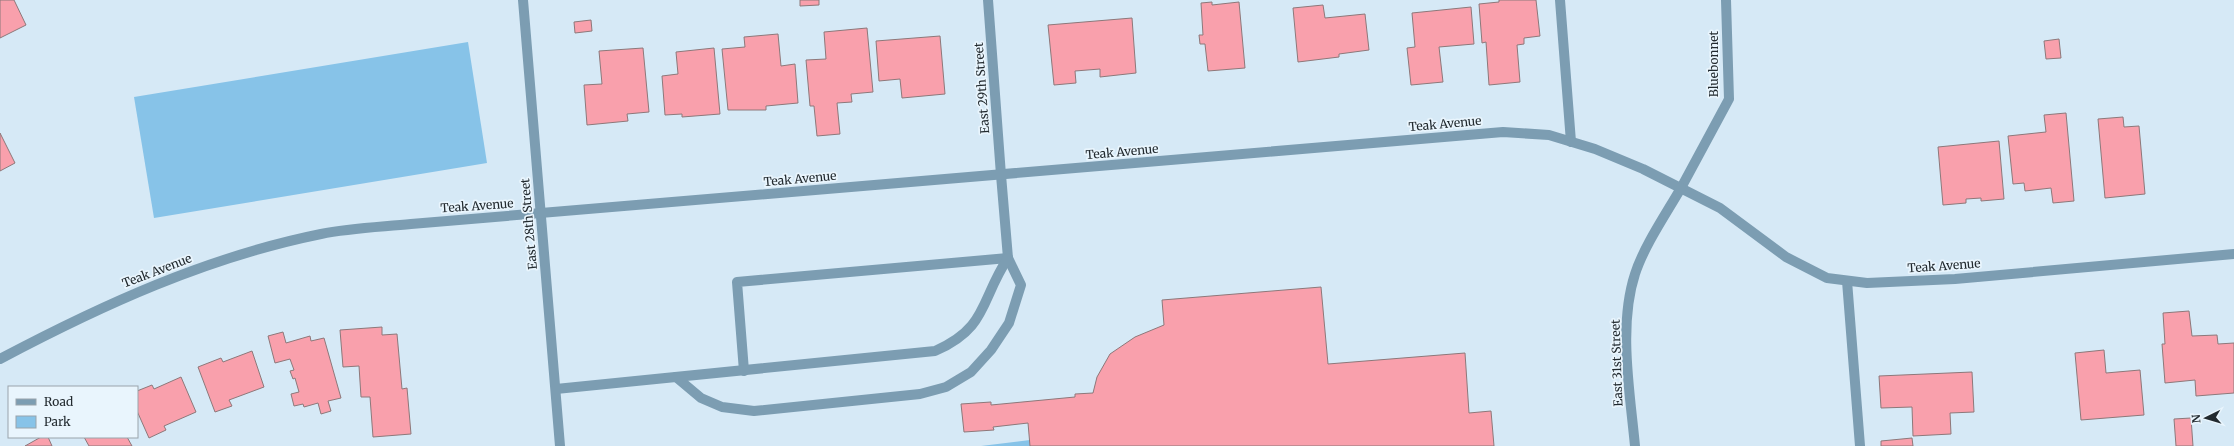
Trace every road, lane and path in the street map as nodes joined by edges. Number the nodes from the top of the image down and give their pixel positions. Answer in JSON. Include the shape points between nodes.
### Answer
{"nodes":[{"id":1,"x":523,"y":0,"type":"edge"},
{"id":2,"x":988,"y":0,"type":"edge"},
{"id":3,"x":1560,"y":0,"type":"edge"},
{"id":4,"x":1726,"y":0,"type":"edge"},
{"id":5,"x":1571,"y":142,"type":"junction"},
{"id":6,"x":1001,"y":175,"type":"junction"},
{"id":7,"x":1681,"y":188,"type":"junction"},
{"id":8,"x":542,"y":214,"type":"junction"},
{"id":9,"x":2234,"y":254,"type":"edge"},
{"id":10,"x":1008,"y":258,"type":"junction"},
{"id":11,"x":1847,"y":281,"type":"junction"},
{"id":12,"x":0,"y":359,"type":"edge"},
{"id":13,"x":744,"y":371,"type":"junction"},
{"id":14,"x":676,"y":377,"type":"junction"},
{"id":15,"x":556,"y":389,"type":"junction"},
{"id":16,"x":560,"y":446,"type":"edge"},
{"id":17,"x":1635,"y":446,"type":"edge"},
{"id":18,"x":1860,"y":446,"type":"edge"}],
"edges":[{"from":1,"to":8,"type":"street","name":"East 28th Street"},
{"from":2,"to":6,"type":"street","name":"East 29th Street"},
{"from":3,"to":5,"type":"street"},
{"from":4,"to":7,"type":"street","name":"Bluebonnet","via":[[1729,99]]},
{"from":5,"to":6,"type":"street","name":"Teak Avenue","via":[[1549,135],[1503,132]]},
{"from":5,"to":7,"type":"street","name":"Teak Avenue","via":[[1621,160]]},
{"from":6,"to":8,"type":"street","name":"Teak Avenue"},
{"from":6,"to":10,"type":"street","name":"East 29th Street"},
{"from":7,"to":11,"type":"street","name":"Teak Avenue","via":[[1720,208],[1786,257],[1827,278]]},
{"from":7,"to":17,"type":"street","name":"East 31st Street","via":[[1657,228],[1635,274],[1627,319],[1628,378]]},
{"from":8,"to":12,"type":"street","name":"Teak Avenue","via":[[321,234],[228,259],[152,285],[72,321]]},
{"from":8,"to":15,"type":"street","name":"East 28th Street"},
{"from":9,"to":11,"type":"street","name":"Teak Avenue","via":[[1955,279],[1866,283]]},
{"from":10,"to":13,"type":"street","via":[[995,277],[985,308],[970,328],[952,343],[935,351]]},
{"from":10,"to":13,"type":"street","via":[[738,282]]},
{"from":10,"to":14,"type":"street","via":[[1021,285],[1009,323],[991,350],[970,372],[946,387],[881,400],[754,411],[722,406],[701,398]]},
{"from":11,"to":18,"type":"street"},
{"from":13,"to":14,"type":"street"},
{"from":14,"to":15,"type":"street"},
{"from":15,"to":16,"type":"street","name":"East 28th Street"}]}
